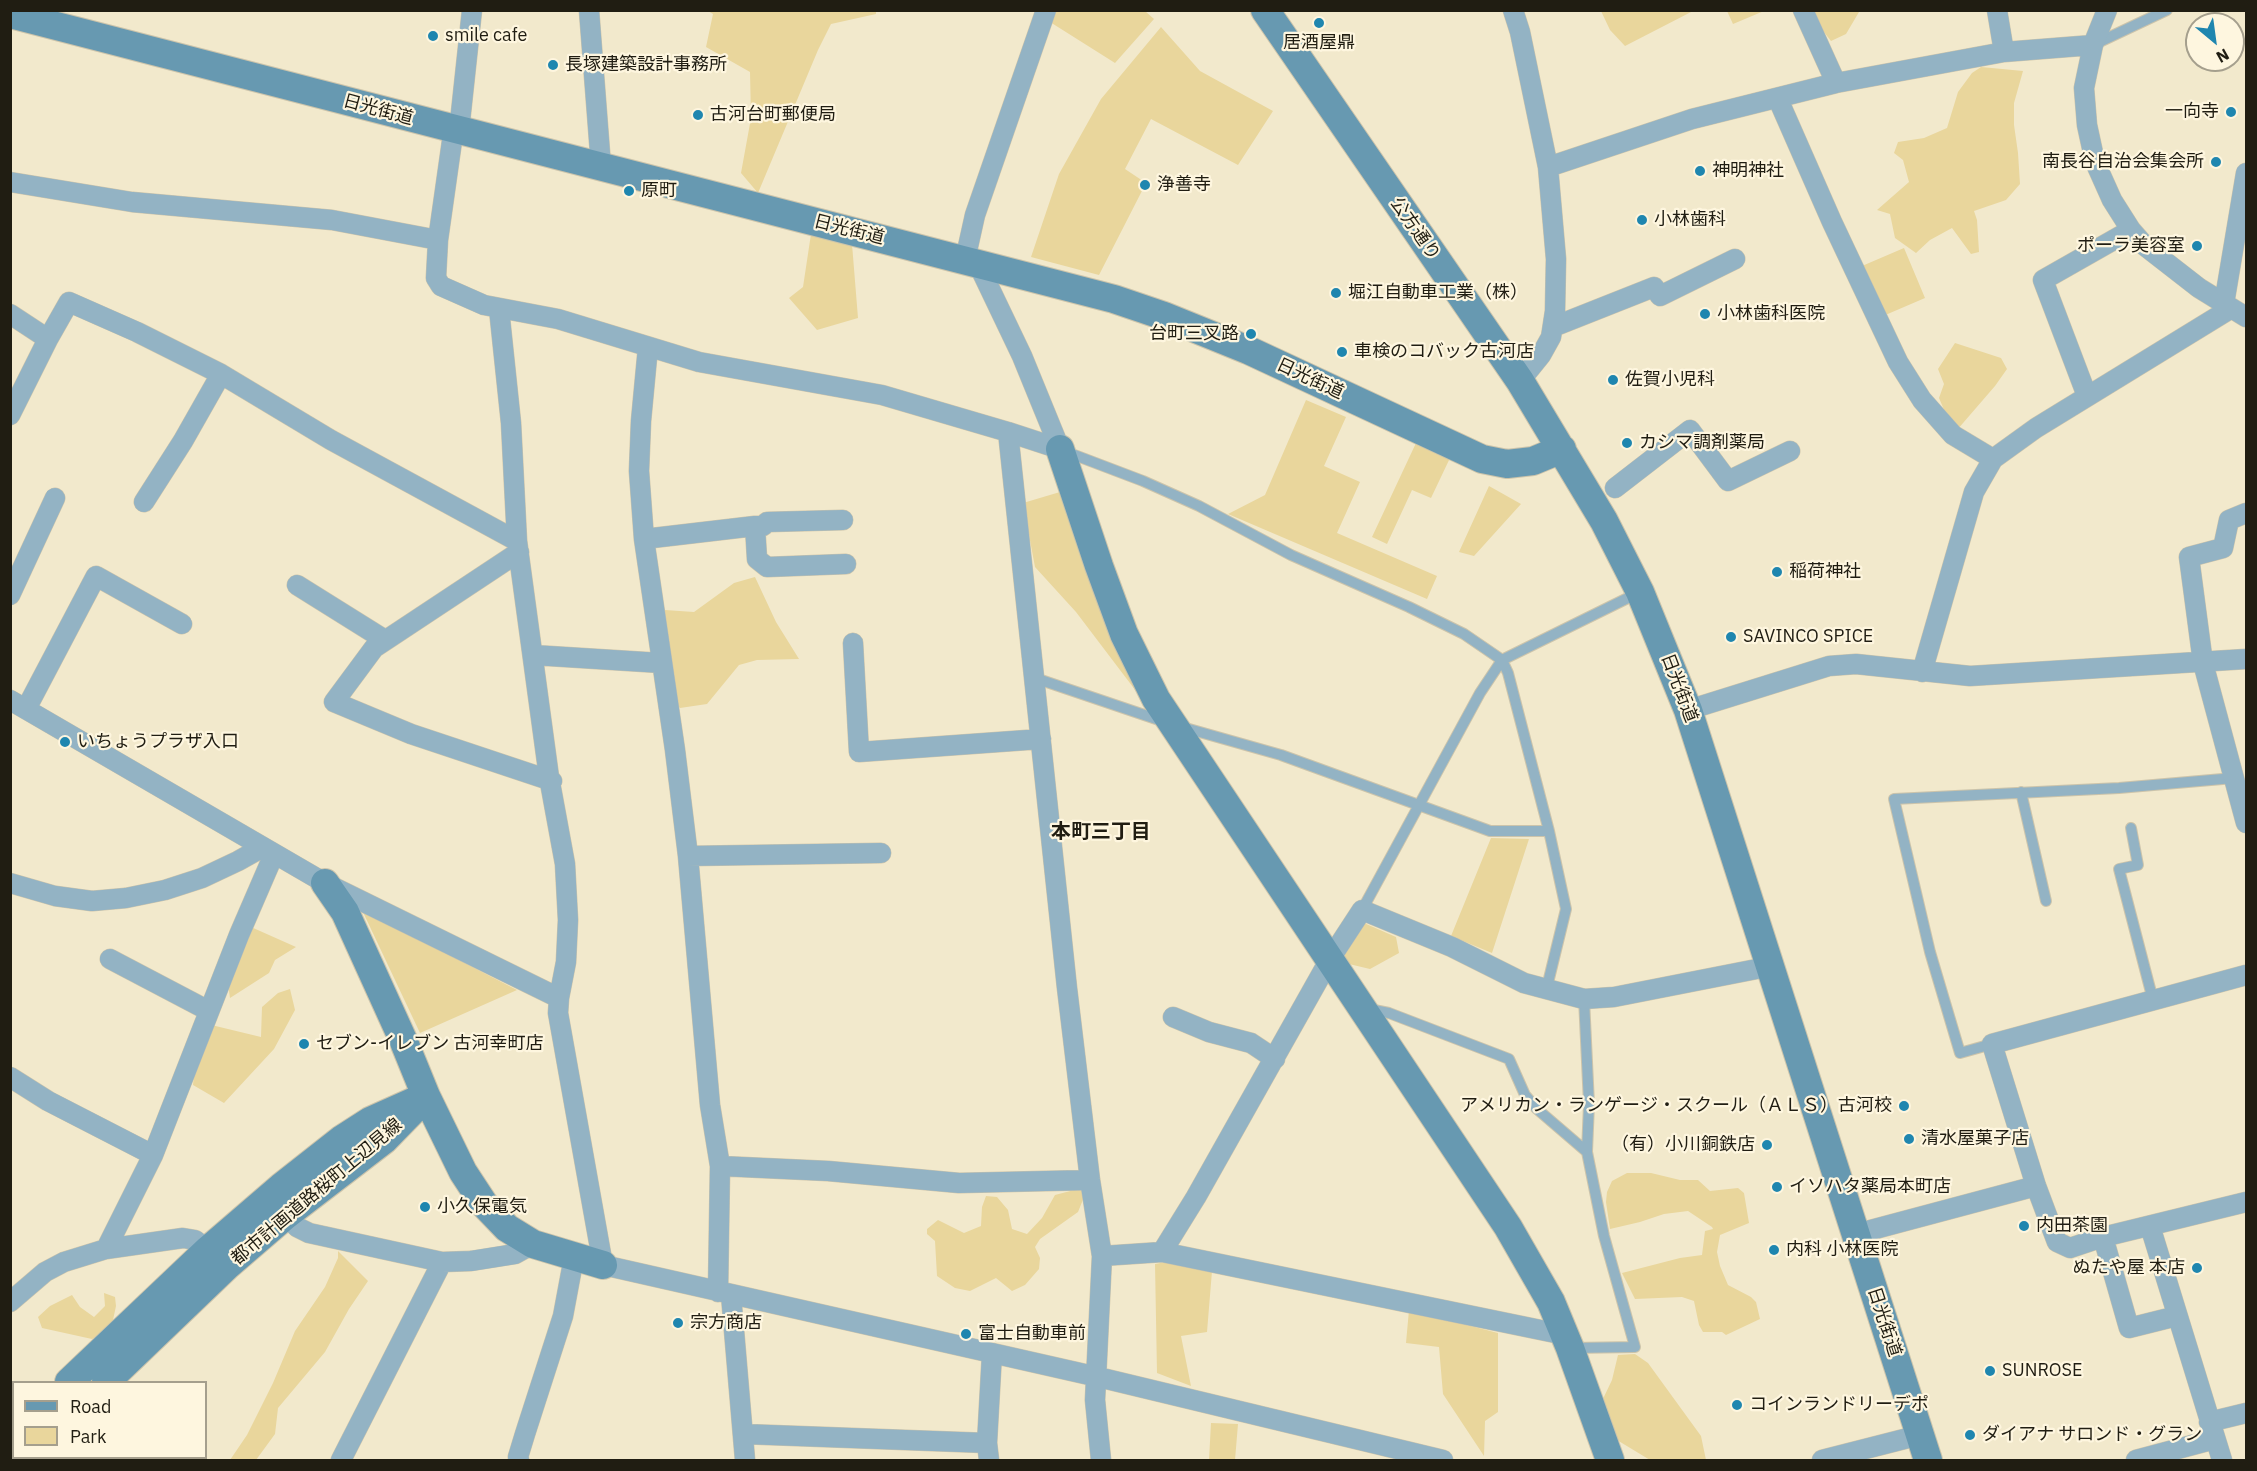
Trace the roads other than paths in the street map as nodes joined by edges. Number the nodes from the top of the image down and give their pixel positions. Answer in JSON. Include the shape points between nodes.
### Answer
{"nodes":[{"id":1,"x":472,"y":10,"type":"edge"},
{"id":2,"x":589,"y":10,"type":"edge"},
{"id":3,"x":1046,"y":10,"type":"edge"},
{"id":4,"x":1265,"y":10,"type":"edge"},
{"id":5,"x":1514,"y":10,"type":"edge"},
{"id":6,"x":1803,"y":10,"type":"edge"},
{"id":7,"x":1997,"y":10,"type":"edge"},
{"id":8,"x":2107,"y":10,"type":"edge"},
{"id":9,"x":2167,"y":10,"type":"edge"},
{"id":10,"x":10,"y":14,"type":"edge"},
{"id":11,"x":2093,"y":45,"type":"junction"},
{"id":12,"x":2004,"y":52,"type":"junction"},
{"id":13,"x":1836,"y":83,"type":"junction"},
{"id":14,"x":1778,"y":99,"type":"junction"},
{"id":15,"x":459,"y":131,"type":"junction"},
{"id":16,"x":601,"y":166,"type":"junction"},
{"id":17,"x":1548,"y":167,"type":"junction"},
{"id":18,"x":2247,"y":173,"type":"edge"},
{"id":19,"x":10,"y":182,"type":"edge"},
{"id":20,"x":2131,"y":230,"type":"junction"},
{"id":21,"x":438,"y":240,"type":"junction"},
{"id":22,"x":1735,"y":260,"type":"dead end"},
{"id":23,"x":971,"y":262,"type":"junction"},
{"id":24,"x":499,"y":309,"type":"junction"},
{"id":25,"x":2234,"y":310,"type":"edge"},
{"id":26,"x":10,"y":314,"type":"edge"},
{"id":27,"x":1552,"y":327,"type":"junction"},
{"id":28,"x":48,"y":339,"type":"junction"},
{"id":29,"x":648,"y":347,"type":"junction"},
{"id":30,"x":221,"y":374,"type":"junction"},
{"id":31,"x":1520,"y":381,"type":"junction"},
{"id":32,"x":2087,"y":396,"type":"junction"},
{"id":33,"x":10,"y":415,"type":"edge"},
{"id":34,"x":1008,"y":432,"type":"junction"},
{"id":35,"x":1060,"y":449,"type":"junction"},
{"id":36,"x":1562,"y":449,"type":"junction"},
{"id":37,"x":1790,"y":451,"type":"dead end"},
{"id":38,"x":1993,"y":459,"type":"junction"},
{"id":39,"x":1615,"y":488,"type":"dead end"},
{"id":40,"x":55,"y":498,"type":"dead end"},
{"id":41,"x":144,"y":502,"type":"dead end"},
{"id":42,"x":2247,"y":513,"type":"edge"},
{"id":43,"x":843,"y":520,"type":"dead end"},
{"id":44,"x":755,"y":526,"type":"junction"},
{"id":45,"x":644,"y":539,"type":"junction"},
{"id":46,"x":518,"y":547,"type":"junction"},
{"id":47,"x":846,"y":564,"type":"dead end"},
{"id":48,"x":297,"y":585,"type":"dead end"},
{"id":49,"x":1640,"y":592,"type":"junction"},
{"id":50,"x":10,"y":595,"type":"edge"},
{"id":51,"x":182,"y":624,"type":"dead end"},
{"id":52,"x":385,"y":640,"type":"junction"},
{"id":53,"x":853,"y":643,"type":"dead end"},
{"id":54,"x":533,"y":655,"type":"junction"},
{"id":55,"x":2247,"y":659,"type":"edge"},
{"id":56,"x":1502,"y":660,"type":"junction"},
{"id":57,"x":661,"y":663,"type":"junction"},
{"id":58,"x":2203,"y":663,"type":"junction"},
{"id":59,"x":1922,"y":672,"type":"junction"},
{"id":60,"x":1035,"y":678,"type":"junction"},
{"id":61,"x":18,"y":705,"type":"edge"},
{"id":62,"x":1688,"y":710,"type":"junction"},
{"id":63,"x":1170,"y":724,"type":"junction"},
{"id":64,"x":1041,"y":739,"type":"junction"},
{"id":65,"x":2234,"y":778,"type":"junction"},
{"id":66,"x":552,"y":782,"type":"junction"},
{"id":67,"x":2021,"y":792,"type":"junction"},
{"id":68,"x":1419,"y":805,"type":"junction"},
{"id":69,"x":2247,"y":823,"type":"edge"},
{"id":70,"x":2131,"y":828,"type":"dead end"},
{"id":71,"x":1549,"y":831,"type":"junction"},
{"id":72,"x":269,"y":850,"type":"junction"},
{"id":73,"x":881,"y":853,"type":"dead end"},
{"id":74,"x":688,"y":856,"type":"junction"},
{"id":75,"x":10,"y":882,"type":"edge"},
{"id":76,"x":325,"y":882,"type":"junction"},
{"id":77,"x":2046,"y":901,"type":"dead end"},
{"id":78,"x":1362,"y":910,"type":"junction"},
{"id":79,"x":110,"y":959,"type":"dead end"},
{"id":80,"x":1330,"y":959,"type":"junction"},
{"id":81,"x":1772,"y":966,"type":"junction"},
{"id":82,"x":2247,"y":975,"type":"edge"},
{"id":83,"x":1546,"y":991,"type":"junction"},
{"id":84,"x":559,"y":998,"type":"junction"},
{"id":85,"x":1584,"y":999,"type":"junction"},
{"id":86,"x":2153,"y":1000,"type":"junction"},
{"id":87,"x":1362,"y":1008,"type":"junction"},
{"id":88,"x":209,"y":1011,"type":"junction"},
{"id":89,"x":1173,"y":1017,"type":"dead end"},
{"id":90,"x":1992,"y":1044,"type":"junction"},
{"id":91,"x":1275,"y":1059,"type":"junction"},
{"id":92,"x":13,"y":1083,"type":"edge"},
{"id":93,"x":426,"y":1096,"type":"junction"},
{"id":94,"x":1587,"y":1152,"type":"junction"},
{"id":95,"x":153,"y":1155,"type":"junction"},
{"id":96,"x":720,"y":1166,"type":"junction"},
{"id":97,"x":1090,"y":1180,"type":"junction"},
{"id":98,"x":2036,"y":1186,"type":"junction"},
{"id":99,"x":2247,"y":1202,"type":"edge"},
{"id":100,"x":276,"y":1207,"type":"junction"},
{"id":101,"x":2150,"y":1226,"type":"junction"},
{"id":102,"x":1856,"y":1234,"type":"junction"},
{"id":103,"x":2103,"y":1237,"type":"junction"},
{"id":104,"x":533,"y":1244,"type":"junction"},
{"id":105,"x":105,"y":1249,"type":"junction"},
{"id":106,"x":1162,"y":1252,"type":"junction"},
{"id":107,"x":1102,"y":1256,"type":"junction"},
{"id":108,"x":218,"y":1257,"type":"junction"},
{"id":109,"x":574,"y":1257,"type":"junction"},
{"id":110,"x":442,"y":1262,"type":"junction"},
{"id":111,"x":603,"y":1265,"type":"junction"},
{"id":112,"x":724,"y":1293,"type":"junction"},
{"id":113,"x":10,"y":1302,"type":"edge"},
{"id":114,"x":2177,"y":1316,"type":"junction"},
{"id":115,"x":1568,"y":1342,"type":"junction"},
{"id":116,"x":992,"y":1353,"type":"junction"},
{"id":117,"x":1098,"y":1377,"type":"junction"},
{"id":118,"x":71,"y":1381,"type":"edge"},
{"id":119,"x":108,"y":1381,"type":"edge"},
{"id":120,"x":2247,"y":1413,"type":"edge"},
{"id":121,"x":2212,"y":1431,"type":"junction"},
{"id":122,"x":743,"y":1434,"type":"junction"},
{"id":123,"x":1924,"y":1448,"type":"edge"},
{"id":124,"x":988,"y":1452,"type":"edge"},
{"id":125,"x":341,"y":1461,"type":"edge"},
{"id":126,"x":519,"y":1461,"type":"edge"},
{"id":127,"x":745,"y":1461,"type":"edge"},
{"id":128,"x":1101,"y":1461,"type":"edge"},
{"id":129,"x":1443,"y":1461,"type":"edge"},
{"id":130,"x":1611,"y":1461,"type":"edge"},
{"id":131,"x":1822,"y":1461,"type":"edge"},
{"id":132,"x":2136,"y":1461,"type":"edge"},
{"id":133,"x":2222,"y":1461,"type":"edge"}],
"edges":[{"from":1,"to":15,"type":"street"},
{"from":2,"to":16,"type":"street"},
{"from":3,"to":23,"type":"street","via":[[975,215]]},
{"from":4,"to":31,"type":"street","name":"公方通り"},
{"from":5,"to":17,"type":"street"},
{"from":6,"to":13,"type":"street"},
{"from":7,"to":12,"type":"street"},
{"from":8,"to":11,"type":"street"},
{"from":9,"to":11,"type":"lane"},
{"from":10,"to":15,"type":"street","name":"日光街道"},
{"from":11,"to":12,"type":"street"},
{"from":11,"to":20,"type":"street","via":[[2084,88],[2087,125],[2096,162],[2112,200]]},
{"from":12,"to":13,"type":"street"},
{"from":13,"to":14,"type":"street"},
{"from":14,"to":17,"type":"street","via":[[1692,119]]},
{"from":14,"to":38,"type":"street","via":[[1898,362],[1922,400],[1953,435]]},
{"from":15,"to":16,"type":"street","name":"日光街道"},
{"from":15,"to":21,"type":"street","via":[[452,141]]},
{"from":16,"to":23,"type":"street","name":"日光街道"},
{"from":17,"to":27,"type":"street","via":[[1556,259]]},
{"from":18,"to":25,"type":"street"},
{"from":19,"to":21,"type":"street","via":[[132,202],[332,220]]},
{"from":20,"to":25,"type":"street","via":[[2145,246],[2199,288]]},
{"from":20,"to":32,"type":"street","via":[[2043,280]]},
{"from":21,"to":24,"type":"street","via":[[436,278],[441,286]]},
{"from":22,"to":27,"type":"street","via":[[1660,296],[1654,287]]},
{"from":23,"to":35,"type":"street","via":[[1022,356]]},
{"from":23,"to":36,"type":"street","name":"日光街道","via":[[1164,316],[1248,350],[1482,459],[1507,464],[1533,461]]},
{"from":24,"to":29,"type":"street","via":[[558,319]]},
{"from":24,"to":46,"type":"street"},
{"from":25,"to":32,"type":"street"},
{"from":26,"to":28,"type":"street"},
{"from":27,"to":31,"type":"street","via":[[1551,337]]},
{"from":28,"to":30,"type":"street","via":[[69,302]]},
{"from":28,"to":33,"type":"street"},
{"from":29,"to":34,"type":"street","via":[[699,362],[882,395]]},
{"from":29,"to":45,"type":"street","via":[[639,471]]},
{"from":30,"to":41,"type":"street"},
{"from":30,"to":46,"type":"street"},
{"from":31,"to":36,"type":"street","name":"公方通り"},
{"from":32,"to":38,"type":"street"},
{"from":34,"to":35,"type":"street"},
{"from":34,"to":60,"type":"street"},
{"from":35,"to":56,"type":"lane","via":[[1199,506],[1291,555],[1464,634]]},
{"from":35,"to":63,"type":"street","via":[[1125,634]]},
{"from":36,"to":49,"type":"street","name":"日光街道","via":[[1605,521]]},
{"from":37,"to":39,"type":"street","via":[[1728,481],[1690,430]]},
{"from":38,"to":59,"type":"street","via":[[1974,492]]},
{"from":40,"to":50,"type":"street"},
{"from":42,"to":58,"type":"street","via":[[2229,520],[2223,548],[2189,556]]},
{"from":43,"to":44,"type":"street","via":[[767,522]]},
{"from":44,"to":45,"type":"street"},
{"from":44,"to":47,"type":"street","via":[[757,559],[767,567]]},
{"from":45,"to":57,"type":"street"},
{"from":46,"to":52,"type":"street"},
{"from":46,"to":54,"type":"street"},
{"from":48,"to":52,"type":"street"},
{"from":49,"to":56,"type":"lane"},
{"from":49,"to":62,"type":"street","name":"日光街道"},
{"from":51,"to":61,"type":"street","via":[[96,576]]},
{"from":52,"to":66,"type":"street","via":[[374,648],[334,702],[411,734]]},
{"from":53,"to":64,"type":"street","via":[[859,752]]},
{"from":54,"to":57,"type":"street"},
{"from":54,"to":66,"type":"street"},
{"from":55,"to":58,"type":"street"},
{"from":56,"to":68,"type":"lane"},
{"from":56,"to":71,"type":"lane"},
{"from":57,"to":74,"type":"street"},
{"from":58,"to":59,"type":"street","via":[[1970,676]]},
{"from":58,"to":65,"type":"street"},
{"from":59,"to":62,"type":"street","via":[[1856,664],[1829,666]]},
{"from":60,"to":63,"type":"lane"},
{"from":60,"to":64,"type":"street"},
{"from":61,"to":72,"type":"street"},
{"from":62,"to":81,"type":"street","name":"日光街道"},
{"from":63,"to":68,"type":"lane","via":[[1281,755]]},
{"from":63,"to":80,"type":"street"},
{"from":64,"to":97,"type":"street"},
{"from":65,"to":67,"type":"lane"},
{"from":65,"to":69,"type":"street"},
{"from":66,"to":84,"type":"street","via":[[565,864],[568,920]]},
{"from":67,"to":77,"type":"lane"},
{"from":67,"to":90,"type":"lane","via":[[1894,798],[1930,952],[1960,1053]]},
{"from":68,"to":71,"type":"lane","via":[[1490,831]]},
{"from":68,"to":78,"type":"lane"},
{"from":70,"to":86,"type":"lane","via":[[2138,865],[2119,869]]},
{"from":71,"to":83,"type":"lane","via":[[1566,909]]},
{"from":72,"to":75,"type":"street","via":[[202,878],[126,898],[93,901],[55,896]]},
{"from":72,"to":76,"type":"street"},
{"from":72,"to":88,"type":"street"},
{"from":73,"to":74,"type":"street"},
{"from":74,"to":96,"type":"street","via":[[710,1105]]},
{"from":76,"to":84,"type":"street"},
{"from":76,"to":93,"type":"street","via":[[345,912]]},
{"from":78,"to":80,"type":"street"},
{"from":78,"to":83,"type":"street"},
{"from":79,"to":88,"type":"street"},
{"from":80,"to":87,"type":"street"},
{"from":80,"to":91,"type":"street"},
{"from":81,"to":85,"type":"street","via":[[1614,997]]},
{"from":81,"to":102,"type":"street","name":"日光街道"},
{"from":82,"to":86,"type":"street"},
{"from":83,"to":85,"type":"street"},
{"from":84,"to":111,"type":"street","via":[[558,1013]]},
{"from":85,"to":94,"type":"lane"},
{"from":86,"to":90,"type":"street"},
{"from":87,"to":94,"type":"lane","via":[[1389,1013],[1509,1059],[1525,1095]]},
{"from":87,"to":115,"type":"street","via":[[1508,1227],[1551,1302]]},
{"from":88,"to":95,"type":"street"},
{"from":89,"to":91,"type":"street","via":[[1251,1043]]},
{"from":90,"to":98,"type":"street"},
{"from":91,"to":106,"type":"street"},
{"from":92,"to":95,"type":"street"},
{"from":93,"to":100,"type":"street","name":"都市計画道路桜町上辺見線","via":[[370,1121],[342,1139]]},
{"from":93,"to":104,"type":"street","via":[[463,1172],[484,1204],[507,1228]]},
{"from":94,"to":115,"type":"lane","via":[[1604,1236],[1635,1347]]},
{"from":95,"to":105,"type":"street"},
{"from":96,"to":97,"type":"street","via":[[959,1183]]},
{"from":96,"to":112,"type":"street"},
{"from":97,"to":107,"type":"street"},
{"from":98,"to":102,"type":"street"},
{"from":98,"to":103,"type":"street","via":[[2057,1242],[2070,1248]]},
{"from":99,"to":101,"type":"street"},
{"from":100,"to":108,"type":"street","name":"都市計画道路桜町上辺見線"},
{"from":100,"to":110,"type":"street","via":[[309,1233]]},
{"from":101,"to":103,"type":"street"},
{"from":101,"to":114,"type":"street"},
{"from":102,"to":123,"type":"street","name":"日光街道"},
{"from":103,"to":114,"type":"street","via":[[2129,1328]]},
{"from":104,"to":109,"type":"street"},
{"from":104,"to":110,"type":"street","via":[[516,1254]]},
{"from":105,"to":108,"type":"street","via":[[183,1238],[195,1240]]},
{"from":105,"to":113,"type":"street","via":[[45,1272]]},
{"from":106,"to":107,"type":"street"},
{"from":106,"to":115,"type":"street"},
{"from":107,"to":117,"type":"street"},
{"from":108,"to":118,"type":"street","name":"都市計画道路桜町上辺見線"},
{"from":108,"to":119,"type":"street","name":"都市計画道路桜町上辺見線"},
{"from":109,"to":111,"type":"street"},
{"from":109,"to":126,"type":"street","via":[[563,1316]]},
{"from":110,"to":125,"type":"street"},
{"from":111,"to":112,"type":"street"},
{"from":112,"to":116,"type":"street"},
{"from":112,"to":122,"type":"street"},
{"from":114,"to":121,"type":"street"},
{"from":115,"to":130,"type":"street"},
{"from":116,"to":117,"type":"street"},
{"from":116,"to":124,"type":"street"},
{"from":117,"to":128,"type":"street","via":[[1095,1400]]},
{"from":117,"to":129,"type":"street"},
{"from":120,"to":121,"type":"street"},
{"from":121,"to":132,"type":"street"},
{"from":121,"to":133,"type":"street"},
{"from":122,"to":124,"type":"street"},
{"from":122,"to":127,"type":"street"},
{"from":123,"to":131,"type":"street"}]}
